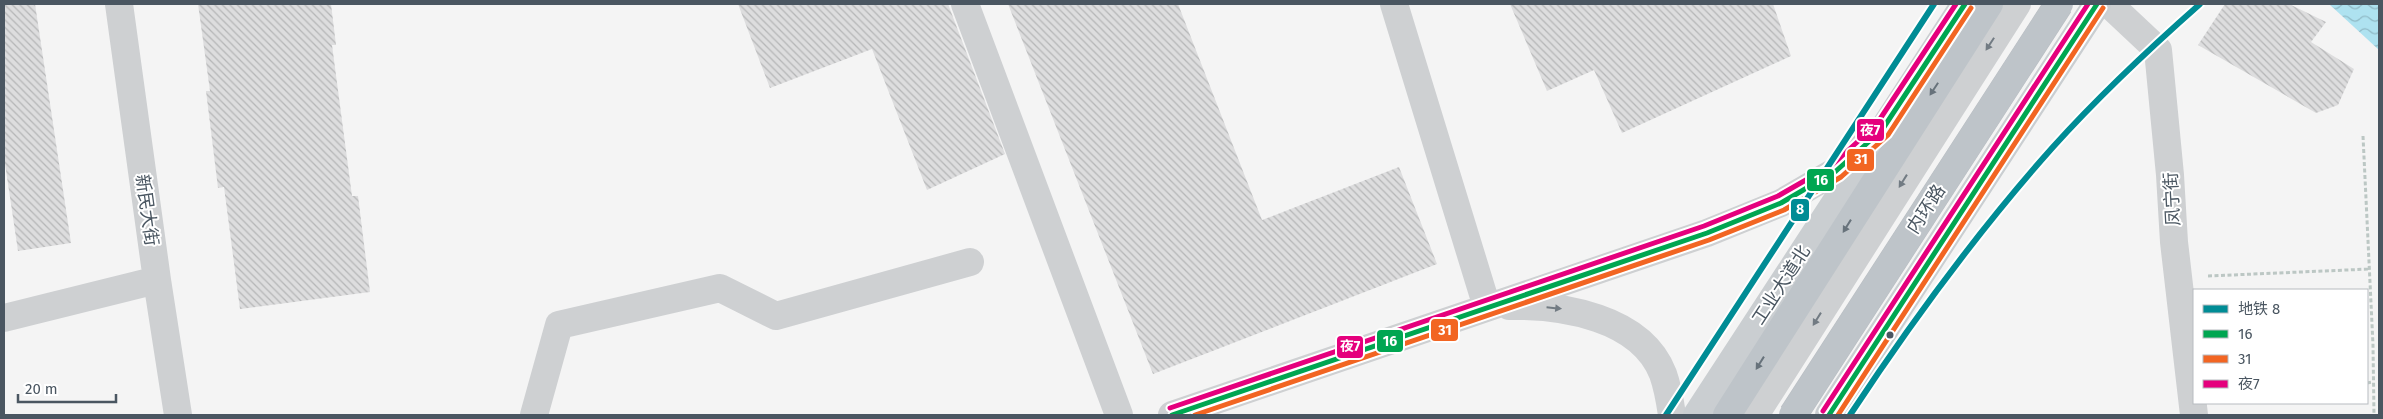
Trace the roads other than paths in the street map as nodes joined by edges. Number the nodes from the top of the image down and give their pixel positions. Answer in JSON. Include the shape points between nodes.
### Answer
{"nodes":[{"id":1,"x":119,"y":4,"type":"edge"},
{"id":2,"x":965,"y":4,"type":"edge"},
{"id":3,"x":1394,"y":4,"type":"edge"},
{"id":4,"x":1960,"y":4,"type":"edge"},
{"id":5,"x":1964,"y":4,"type":"edge"},
{"id":6,"x":1989,"y":4,"type":"edge"},
{"id":7,"x":2017,"y":4,"type":"edge"},
{"id":8,"x":2059,"y":4,"type":"edge"},
{"id":9,"x":2097,"y":4,"type":"edge"},
{"id":10,"x":2109,"y":4,"type":"edge"},
{"id":11,"x":1949,"y":29,"type":"junction"},
{"id":12,"x":1882,"y":130,"type":"junction"},
{"id":13,"x":970,"y":262,"type":"dead end"},
{"id":14,"x":157,"y":280,"type":"junction"},
{"id":15,"x":1487,"y":307,"type":"junction"},
{"id":16,"x":4,"y":318,"type":"edge"},
{"id":17,"x":178,"y":415,"type":"edge"},
{"id":18,"x":534,"y":415,"type":"edge"},
{"id":19,"x":1119,"y":415,"type":"edge"},
{"id":20,"x":1172,"y":415,"type":"edge"},
{"id":21,"x":1672,"y":415,"type":"edge"},
{"id":22,"x":1697,"y":415,"type":"edge"},
{"id":23,"x":1727,"y":415,"type":"edge"},
{"id":24,"x":1755,"y":415,"type":"edge"},
{"id":25,"x":1793,"y":415,"type":"edge"},
{"id":26,"x":1800,"y":415,"type":"edge"},
{"id":27,"x":1829,"y":415,"type":"edge"},
{"id":28,"x":2194,"y":415,"type":"edge"}],
"edges":[{"from":1,"to":14,"type":"street","name":"新民大街"},
{"from":2,"to":19,"type":"street"},
{"from":3,"to":15,"type":"street"},
{"from":4,"to":11,"type":"main road"},
{"from":5,"to":11,"type":"main road","name":"工业大道北"},
{"from":6,"to":23,"type":"highway","one_way":true},
{"from":7,"to":24,"type":"street","one_way":true},
{"from":8,"to":25,"type":"highway","name":"内环路","bridge":true},
{"from":8,"to":26,"type":"main road"},
{"from":9,"to":27,"type":"main road"},
{"from":10,"to":28,"type":"street","name":"凤宁街","via":[[2158,50]]},
{"from":11,"to":12,"type":"main road","name":"工业大道北"},
{"from":12,"to":15,"type":"street","via":[[1836,171],[1781,203]]},
{"from":12,"to":22,"type":"main road","name":"工业大道北"},
{"from":13,"to":18,"type":"street","via":[[776,316],[720,288],[559,325]]},
{"from":14,"to":16,"type":"street"},
{"from":14,"to":17,"type":"street","name":"新民大街"},
{"from":15,"to":20,"type":"street"},
{"from":15,"to":21,"type":"street","one_way":true,"via":[[1566,309],[1608,320],[1645,346],[1663,372]]}]}
